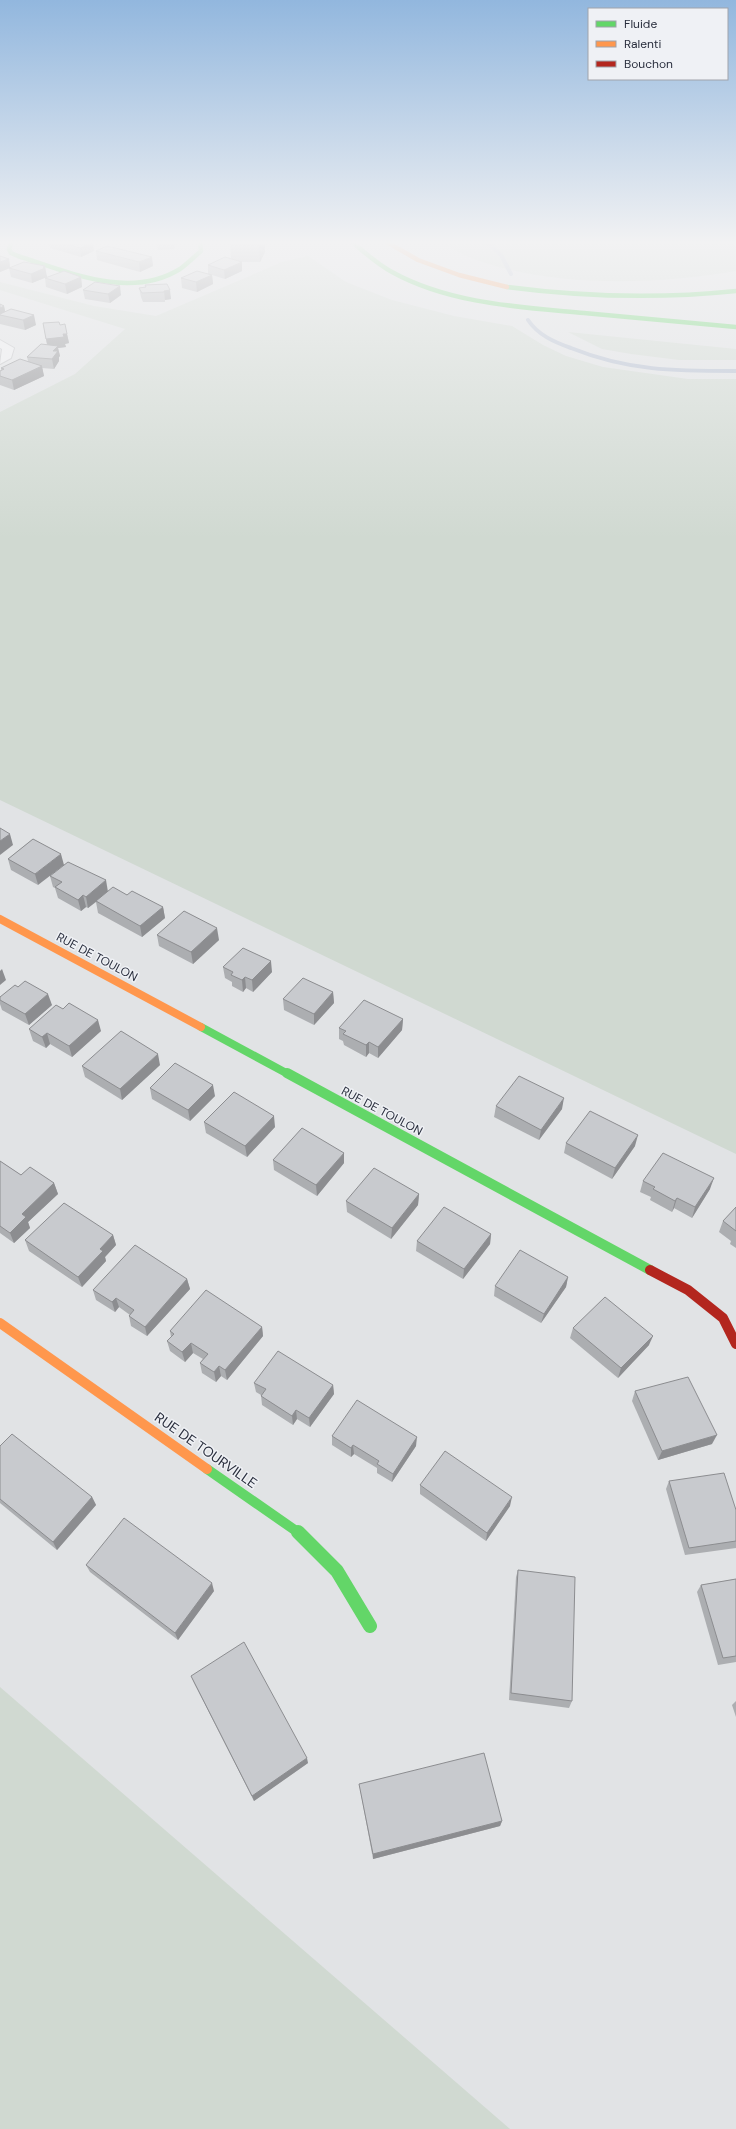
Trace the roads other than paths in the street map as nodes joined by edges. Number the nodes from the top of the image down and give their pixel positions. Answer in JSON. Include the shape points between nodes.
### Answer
{"nodes":[{"id":1,"x":0,"y":343,"type":"edge"},
{"id":2,"x":0,"y":360,"type":"edge"},
{"id":3,"x":0,"y":919,"type":"edge"},
{"id":4,"x":0,"y":1323,"type":"edge"},
{"id":5,"x":736,"y":1344,"type":"edge"},
{"id":6,"x":370,"y":1626,"type":"dead end"}],
"edges":[{"from":1,"to":2,"type":"street","via":[[8,348],[7,356]]},
{"from":3,"to":5,"type":"main road","name":"RUE DE TOULON","via":[[688,1290],[723,1318]]},
{"from":4,"to":6,"type":"main road","name":"RUE DE TOURVILLE","via":[[298,1532],[337,1571]]}]}
